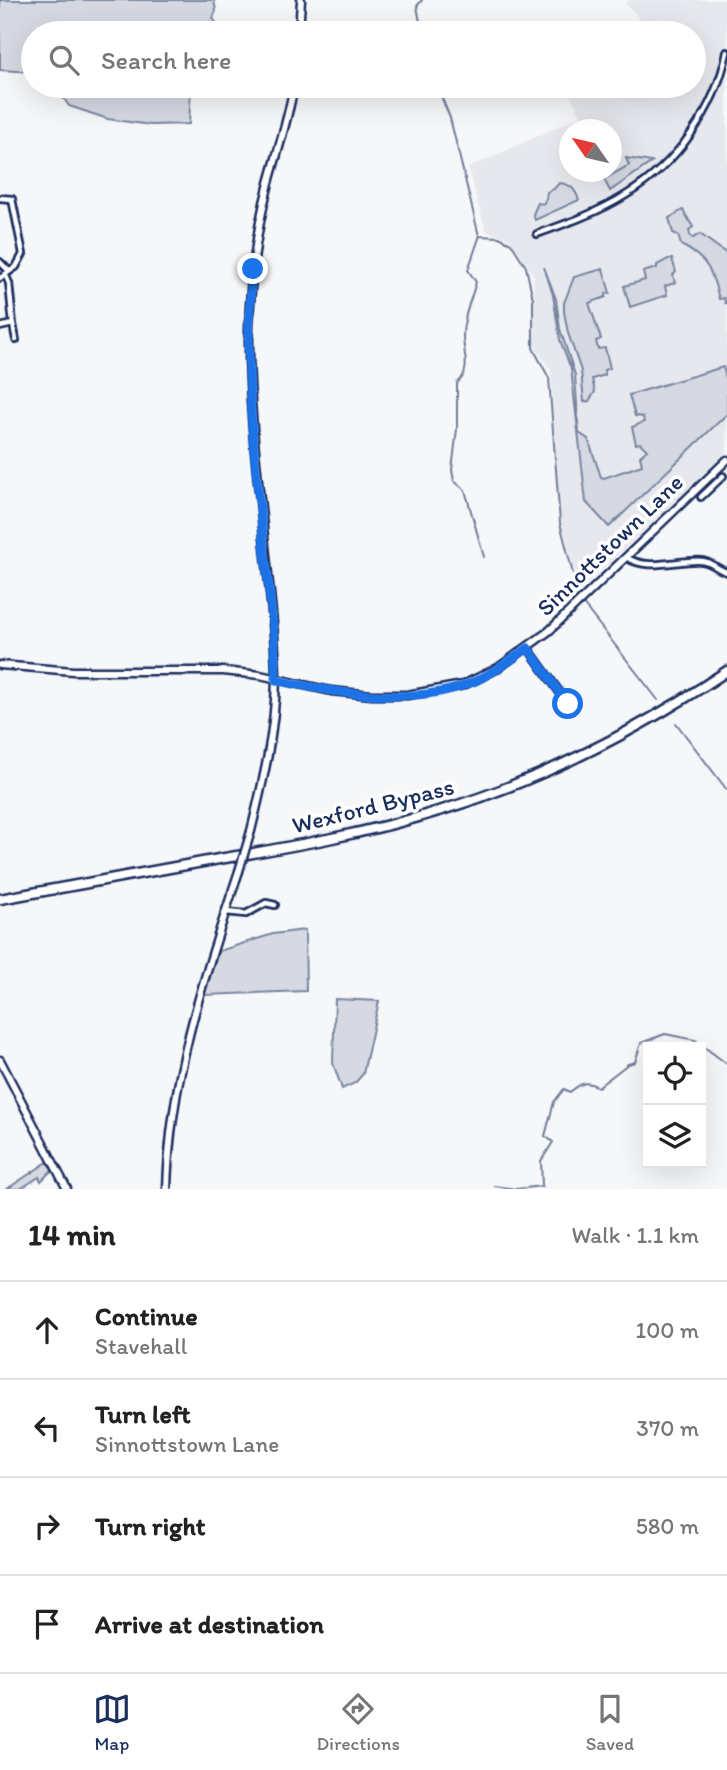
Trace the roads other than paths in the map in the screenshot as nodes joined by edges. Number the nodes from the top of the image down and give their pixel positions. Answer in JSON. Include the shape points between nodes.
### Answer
{"nodes":[{"id":1,"x":301,"y":0,"type":"edge"},
{"id":2,"x":300,"y":21,"type":"edge"},
{"id":3,"x":727,"y":52,"type":"edge"},
{"id":4,"x":292,"y":98,"type":"edge"},
{"id":5,"x":0,"y":198,"type":"edge"},
{"id":6,"x":537,"y":234,"type":"dead end"},
{"id":7,"x":0,"y":262,"type":"edge"},
{"id":8,"x":5,"y":274,"type":"edge"},
{"id":9,"x":13,"y":324,"type":"junction"},
{"id":10,"x":0,"y":327,"type":"edge"},
{"id":11,"x":16,"y":340,"type":"dead end"},
{"id":12,"x":727,"y":460,"type":"edge"},
{"id":13,"x":723,"y":476,"type":"dead end"},
{"id":14,"x":706,"y":480,"type":"junction"},
{"id":15,"x":712,"y":487,"type":"junction"},
{"id":16,"x":701,"y":497,"type":"dead end"},
{"id":17,"x":626,"y":557,"type":"junction"},
{"id":18,"x":727,"y":572,"type":"edge"},
{"id":19,"x":528,"y":648,"type":"junction"},
{"id":20,"x":0,"y":665,"type":"edge"},
{"id":21,"x":727,"y":671,"type":"edge"},
{"id":22,"x":276,"y":680,"type":"junction"},
{"id":23,"x":568,"y":704,"type":"dead end"},
{"id":24,"x":0,"y":899,"type":"edge"},
{"id":25,"x":275,"y":905,"type":"dead end"},
{"id":26,"x":226,"y":912,"type":"junction"},
{"id":27,"x":0,"y":1060,"type":"edge"},
{"id":28,"x":67,"y":1189,"type":"edge"},
{"id":29,"x":167,"y":1189,"type":"edge"}],
"edges":[{"from":1,"to":2,"type":"street"},
{"from":3,"to":6,"type":"street","via":[[699,121],[653,176],[606,206]]},
{"from":4,"to":22,"type":"street","via":[[258,235],[250,300],[250,368]]},
{"from":5,"to":8,"type":"street","via":[[12,199],[23,254]]},
{"from":7,"to":8,"type":"street"},
{"from":8,"to":9,"type":"street"},
{"from":9,"to":10,"type":"street"},
{"from":9,"to":11,"type":"street"},
{"from":12,"to":14,"type":"street","name":"Sinnottstown Lane"},
{"from":13,"to":15,"type":"street"},
{"from":14,"to":15,"type":"street"},
{"from":14,"to":17,"type":"street","name":"Sinnottstown Lane"},
{"from":15,"to":16,"type":"street"},
{"from":17,"to":18,"type":"street","via":[[649,564],[703,561]]},
{"from":17,"to":19,"type":"street","name":"Sinnottstown Lane"},
{"from":19,"to":22,"type":"street","name":"Sinnottstown Lane","via":[[474,682],[407,695],[331,691]]},
{"from":19,"to":23,"type":"street"},
{"from":20,"to":22,"type":"street","name":"Sinnottstown Lane","via":[[73,671],[223,671]]},
{"from":21,"to":24,"type":"highway","name":"Wexford Bypass","via":[[589,752],[443,810],[304,844]]},
{"from":22,"to":26,"type":"street","bridge":true,"via":[[269,752]]},
{"from":25,"to":26,"type":"street","via":[[266,903],[246,914]]},
{"from":26,"to":29,"type":"street","via":[[195,1004],[178,1079]]},
{"from":27,"to":28,"type":"street"}]}
